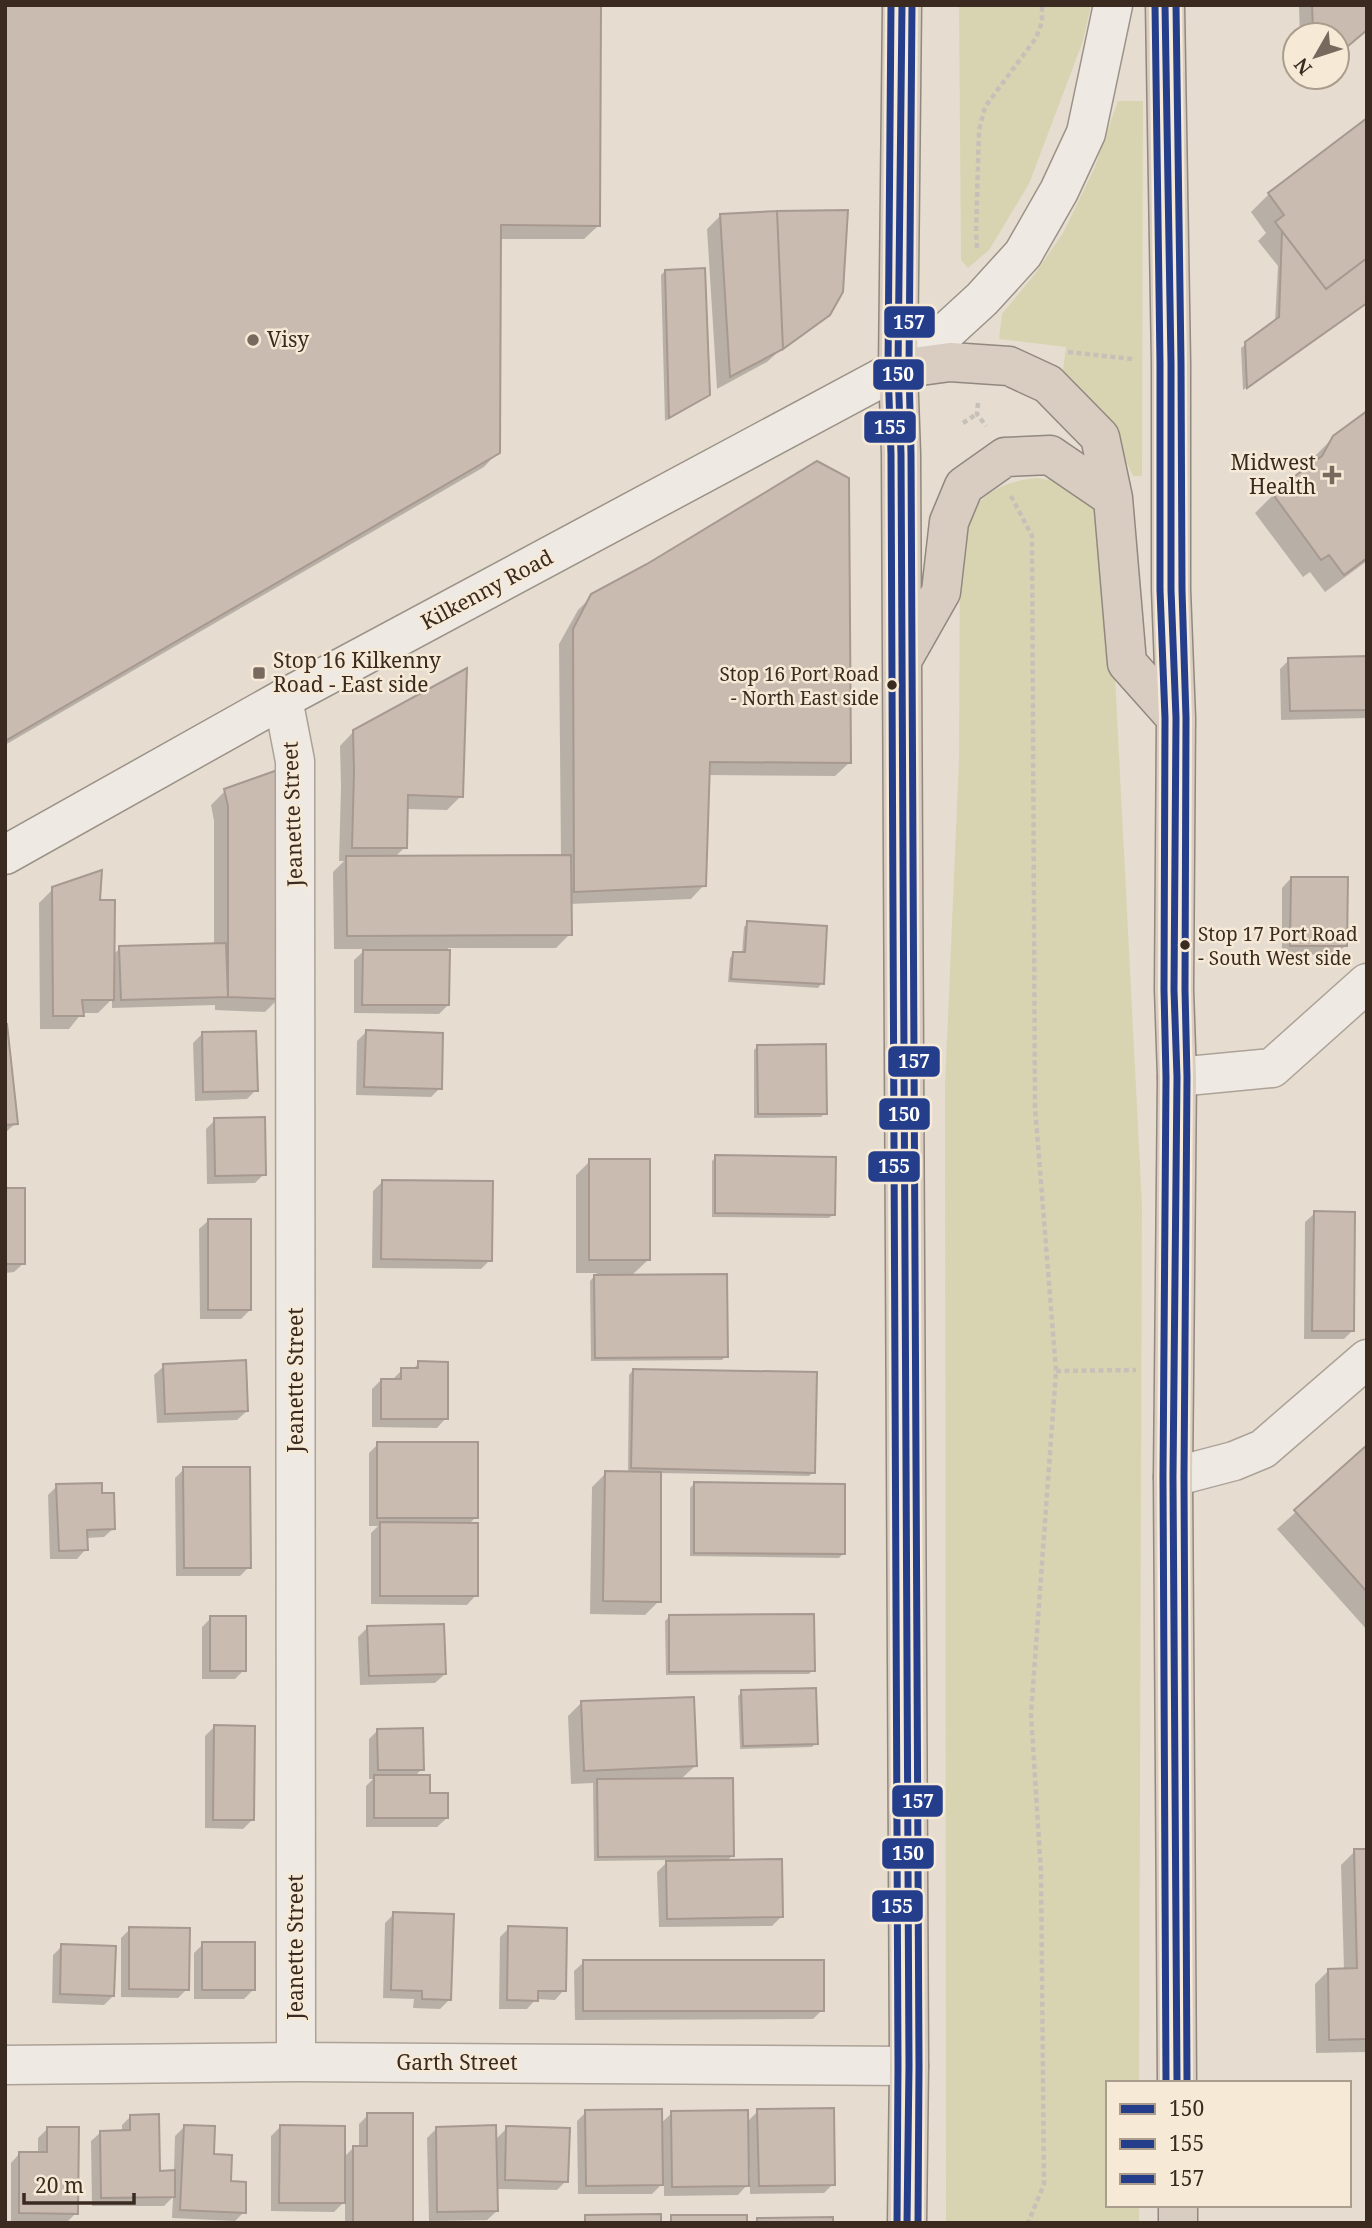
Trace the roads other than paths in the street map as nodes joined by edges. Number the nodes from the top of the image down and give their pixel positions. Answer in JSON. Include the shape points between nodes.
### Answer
{"nodes":[{"id":1,"x":902,"y":5,"type":"edge"},
{"id":2,"x":1114,"y":5,"type":"edge"},
{"id":3,"x":1165,"y":5,"type":"edge"},
{"id":4,"x":898,"y":369,"type":"junction"},
{"id":5,"x":1113,"y":498,"type":"junction"},
{"id":6,"x":902,"y":661,"type":"junction"},
{"id":7,"x":284,"y":699,"type":"junction"},
{"id":8,"x":1176,"y":718,"type":"junction"},
{"id":9,"x":5,"y":855,"type":"edge"},
{"id":10,"x":1367,"y":983,"type":"edge"},
{"id":11,"x":1177,"y":1077,"type":"junction"},
{"id":12,"x":1367,"y":1359,"type":"edge"},
{"id":13,"x":1173,"y":1477,"type":"junction"},
{"id":14,"x":296,"y":2062,"type":"junction"},
{"id":15,"x":5,"y":2064,"type":"edge"},
{"id":16,"x":909,"y":2066,"type":"junction"},
{"id":17,"x":1177,"y":2081,"type":"edge"},
{"id":18,"x":907,"y":2223,"type":"edge"}],
"edges":[{"from":1,"to":4,"type":"highway"},
{"from":2,"to":4,"type":"street","name":"Kilkenny Road","via":[[1086,133],[1023,254],[946,332]]},
{"from":3,"to":8,"type":"highway"},
{"from":4,"to":5,"type":"highway","via":[[950,362],[1009,366],[1048,384],[1100,437]]},
{"from":4,"to":6,"type":"highway"},
{"from":4,"to":7,"type":"street","name":"Kilkenny Road"},
{"from":5,"to":6,"type":"highway","via":[[1050,456],[1005,457],[964,486],[949,522],[941,592]]},
{"from":5,"to":8,"type":"highway","via":[[1127,663]]},
{"from":6,"to":16,"type":"highway"},
{"from":7,"to":9,"type":"street","name":"Kilkenny Road"},
{"from":7,"to":14,"type":"street","name":"Jeanette Street","via":[[295,761]]},
{"from":8,"to":11,"type":"highway"},
{"from":10,"to":11,"type":"street","via":[[1272,1068]]},
{"from":11,"to":13,"type":"highway"},
{"from":12,"to":13,"type":"street","via":[[1264,1449]]},
{"from":13,"to":17,"type":"highway"},
{"from":14,"to":15,"type":"street","name":"Garth Street"},
{"from":14,"to":16,"type":"street","name":"Garth Street"},
{"from":16,"to":18,"type":"highway"}]}
